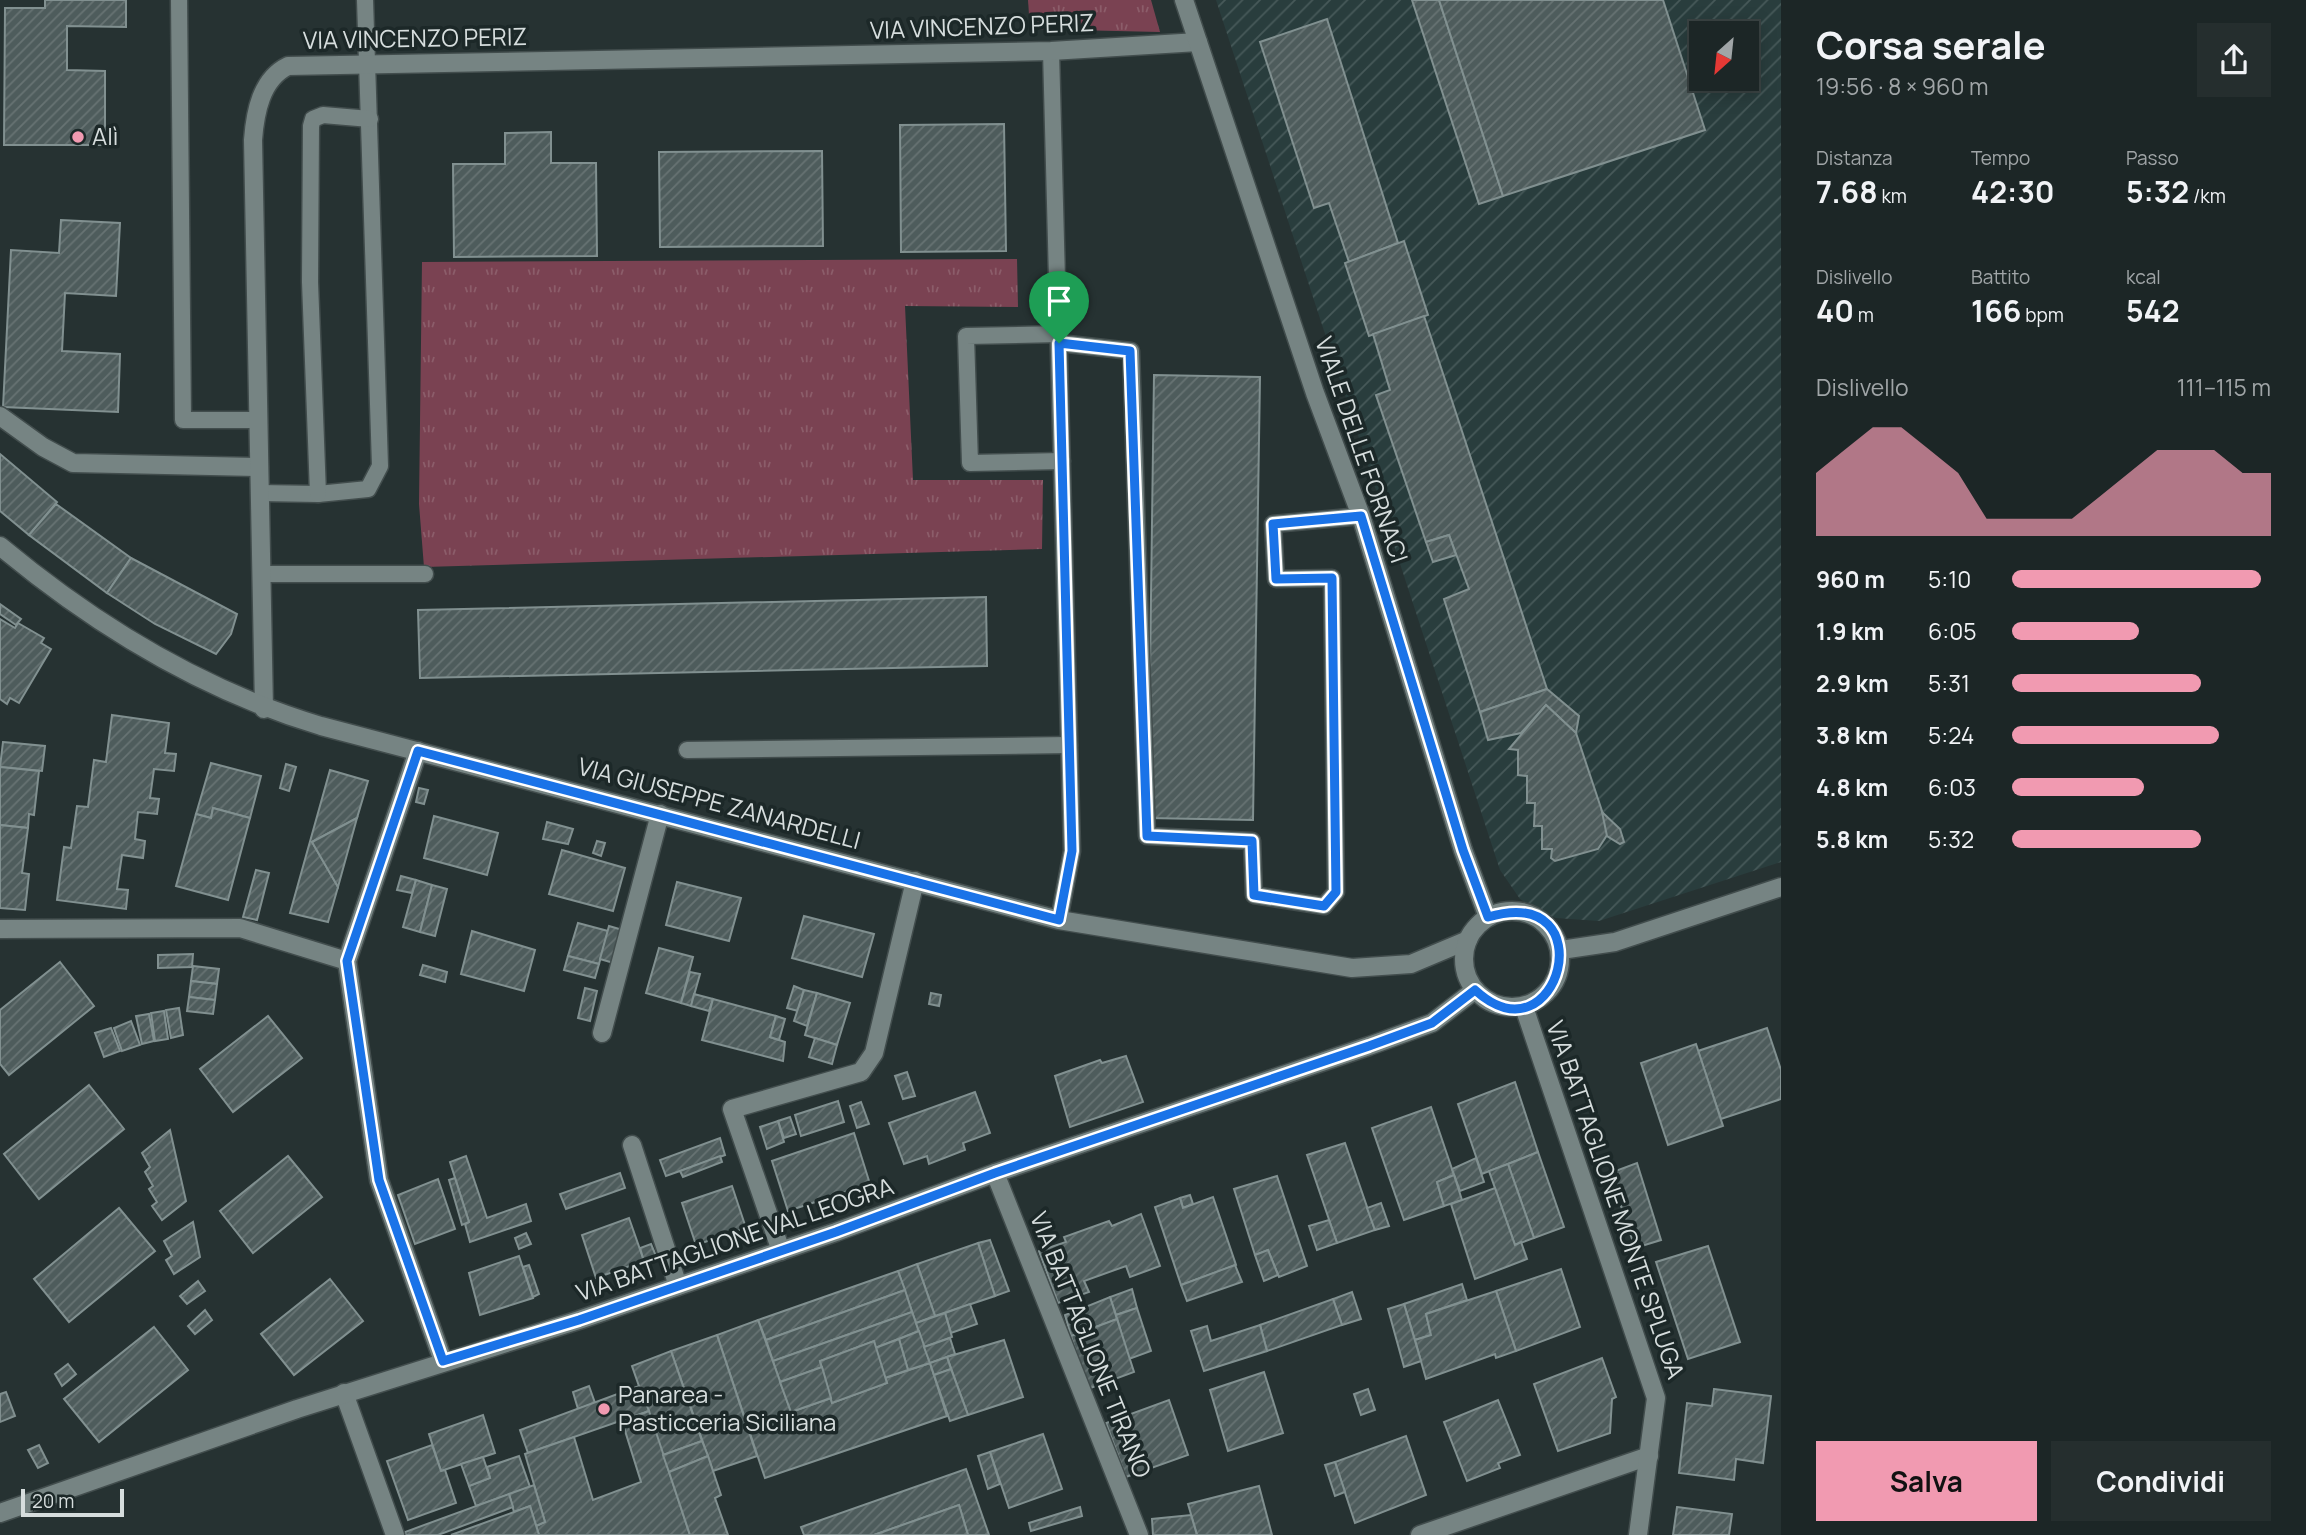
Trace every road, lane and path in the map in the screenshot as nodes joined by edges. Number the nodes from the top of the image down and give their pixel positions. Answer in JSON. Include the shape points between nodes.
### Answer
{"nodes":[{"id":1,"x":179,"y":0,"type":"edge"},
{"id":2,"x":365,"y":0,"type":"edge"},
{"id":3,"x":1184,"y":0,"type":"edge"},
{"id":4,"x":1198,"y":42,"type":"junction"},
{"id":5,"x":1051,"y":51,"type":"junction"},
{"id":6,"x":368,"y":64,"type":"junction"},
{"id":7,"x":370,"y":119,"type":"junction"},
{"id":8,"x":1059,"y":338,"type":"junction"},
{"id":9,"x":0,"y":416,"type":"edge"},
{"id":10,"x":258,"y":420,"type":"junction"},
{"id":11,"x":1062,"y":461,"type":"junction"},
{"id":12,"x":259,"y":467,"type":"junction"},
{"id":13,"x":260,"y":493,"type":"junction"},
{"id":14,"x":318,"y":494,"type":"junction"},
{"id":15,"x":1361,"y":516,"type":"junction"},
{"id":16,"x":0,"y":546,"type":"edge"},
{"id":17,"x":261,"y":573,"type":"junction"},
{"id":18,"x":425,"y":573,"type":"dead end"},
{"id":19,"x":264,"y":709,"type":"junction"},
{"id":20,"x":1069,"y":745,"type":"junction"},
{"id":21,"x":687,"y":750,"type":"dead end"},
{"id":22,"x":418,"y":751,"type":"junction"},
{"id":23,"x":660,"y":814,"type":"junction"},
{"id":24,"x":915,"y":881,"type":"junction"},
{"id":25,"x":1781,"y":887,"type":"edge"},
{"id":26,"x":1488,"y":917,"type":"junction"},
{"id":27,"x":1059,"y":920,"type":"junction"},
{"id":28,"x":0,"y":929,"type":"edge"},
{"id":29,"x":1468,"y":940,"type":"junction"},
{"id":30,"x":1561,"y":950,"type":"junction"},
{"id":31,"x":347,"y":961,"type":"junction"},
{"id":32,"x":1475,"y":990,"type":"junction"},
{"id":33,"x":1524,"y":1007,"type":"junction"},
{"id":34,"x":602,"y":1033,"type":"dead end"},
{"id":35,"x":632,"y":1144,"type":"dead end"},
{"id":36,"x":995,"y":1173,"type":"junction"},
{"id":37,"x":781,"y":1251,"type":"junction"},
{"id":38,"x":678,"y":1286,"type":"junction"},
{"id":39,"x":443,"y":1361,"type":"junction"},
{"id":40,"x":344,"y":1393,"type":"junction"},
{"id":41,"x":1649,"y":1456,"type":"junction"},
{"id":42,"x":0,"y":1513,"type":"edge"},
{"id":43,"x":395,"y":1535,"type":"edge"},
{"id":44,"x":1139,"y":1535,"type":"edge"},
{"id":45,"x":1420,"y":1535,"type":"edge"},
{"id":46,"x":1638,"y":1535,"type":"edge"}],
"edges":[{"from":1,"to":10,"type":"lane","via":[[183,421]]},
{"from":2,"to":6,"type":"lane"},
{"from":3,"to":4,"type":"street","name":"VIALE DELLE FORNACI"},
{"from":4,"to":5,"type":"street","name":"VIA VINCENZO PERIZ"},
{"from":4,"to":15,"type":"street","name":"VIALE DELLE FORNACI","via":[[1315,393]]},
{"from":5,"to":6,"type":"street","name":"VIA VINCENZO PERIZ"},
{"from":5,"to":8,"type":"lane"},
{"from":6,"to":7,"type":"lane"},
{"from":6,"to":10,"type":"street","name":"VIA VINCENZO PERIZ","via":[[288,66],[274,73],[256,112]]},
{"from":7,"to":14,"type":"lane","via":[[380,466],[368,489]]},
{"from":7,"to":14,"type":"lane","via":[[323,115],[310,126]]},
{"from":8,"to":11,"type":"lane"},
{"from":8,"to":11,"type":"lane","via":[[966,337],[970,463]]},
{"from":8,"to":15,"type":"lane","via":[[1130,351],[1147,836],[1252,841],[1254,895],[1324,906],[1336,892],[1332,578],[1276,579],[1273,524]]},
{"from":9,"to":12,"type":"street","via":[[73,463]]},
{"from":10,"to":12,"type":"street","name":"VIA VINCENZO PERIZ"},
{"from":11,"to":20,"type":"lane"},
{"from":12,"to":13,"type":"street","name":"VIA VINCENZO PERIZ"},
{"from":13,"to":14,"type":"lane"},
{"from":13,"to":17,"type":"street","name":"VIA VINCENZO PERIZ"},
{"from":15,"to":26,"type":"street","name":"VIALE DELLE FORNACI","via":[[1463,850]]},
{"from":16,"to":19,"type":"street","name":"VIA GIUSEPPE ZANARDELLI","via":[[104,625],[175,668]]},
{"from":17,"to":18,"type":"lane"},
{"from":17,"to":19,"type":"street","name":"VIA VINCENZO PERIZ"},
{"from":19,"to":22,"type":"street","name":"VIA GIUSEPPE ZANARDELLI"},
{"from":20,"to":21,"type":"lane"},
{"from":20,"to":27,"type":"lane","via":[[1072,851]]},
{"from":22,"to":23,"type":"street","name":"VIA GIUSEPPE ZANARDELLI"},
{"from":22,"to":31,"type":"street"},
{"from":23,"to":24,"type":"street","name":"VIA GIUSEPPE ZANARDELLI"},
{"from":23,"to":34,"type":"street"},
{"from":24,"to":27,"type":"street","name":"VIA GIUSEPPE ZANARDELLI"},
{"from":24,"to":37,"type":"street","via":[[874,1053],[861,1072],[732,1110]]},
{"from":25,"to":30,"type":"street","via":[[1615,942]]},
{"from":26,"to":29,"type":"street"},
{"from":26,"to":30,"type":"street","via":[[1511,910],[1533,915],[1551,929]]},
{"from":27,"to":29,"type":"street","name":"VIA GIUSEPPE ZANARDELLI","via":[[1352,968],[1411,964]]},
{"from":28,"to":31,"type":"street","via":[[240,928]]},
{"from":29,"to":32,"type":"street","via":[[1463,958]]},
{"from":30,"to":33,"type":"street","via":[[1554,986]]},
{"from":31,"to":39,"type":"street","via":[[379,1180]]},
{"from":32,"to":33,"type":"street","via":[[1497,1005]]},
{"from":32,"to":36,"type":"street","name":"VIA BATTAGLIONE VAL LEOGRA","via":[[1432,1023]]},
{"from":33,"to":41,"type":"street","name":"VIA BATTAGLIONE MONTE SPLUGA","via":[[1656,1398]]},
{"from":35,"to":38,"type":"street"},
{"from":36,"to":37,"type":"street","name":"VIA BATTAGLIONE VAL LEOGRA"},
{"from":36,"to":44,"type":"street","name":"VIA BATTAGLIONE TIRANO"},
{"from":37,"to":38,"type":"street","name":"VIA BATTAGLIONE VAL LEOGRA"},
{"from":38,"to":39,"type":"street","name":"VIA BATTAGLIONE VAL LEOGRA"},
{"from":39,"to":40,"type":"street","name":"VIA BATTAGLIONE VAL LEOGRA"},
{"from":40,"to":42,"type":"street","name":"VIA BATTAGLIONE VAL LEOGRA"},
{"from":40,"to":43,"type":"street"},
{"from":41,"to":45,"type":"street"},
{"from":41,"to":46,"type":"street","name":"VIA BATTAGLIONE MONTE SPLUGA"}]}
